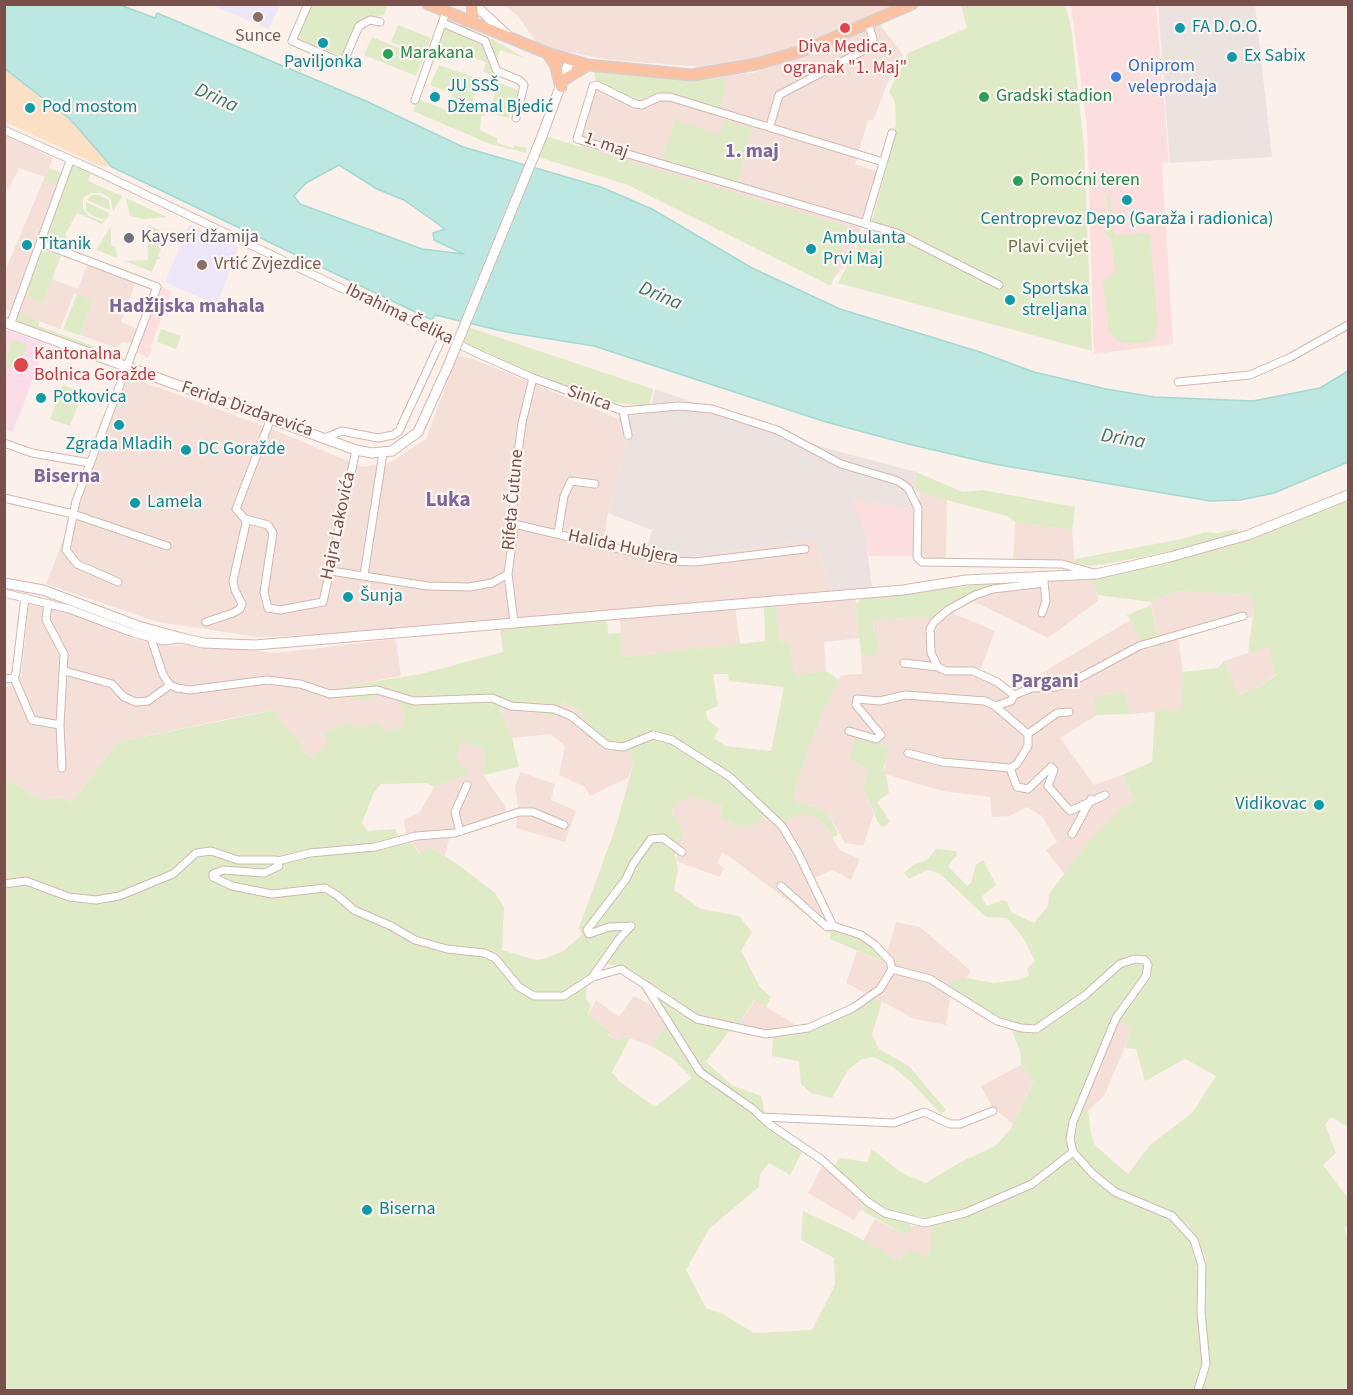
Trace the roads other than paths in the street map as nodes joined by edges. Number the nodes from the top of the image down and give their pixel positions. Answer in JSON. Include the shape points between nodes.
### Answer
{"nodes":[{"id":1,"x":308,"y":4,"type":"edge"},
{"id":2,"x":428,"y":4,"type":"edge"},
{"id":3,"x":473,"y":4,"type":"edge"},
{"id":4,"x":912,"y":5,"type":"edge"},
{"id":5,"x":445,"y":17,"type":"junction"},
{"id":6,"x":380,"y":21,"type":"dead end"},
{"id":7,"x":466,"y":21,"type":"junction"},
{"id":8,"x":868,"y":23,"type":"junction"},
{"id":9,"x":513,"y":39,"type":"junction"},
{"id":10,"x":547,"y":53,"type":"junction"},
{"id":11,"x":570,"y":60,"type":"junction"},
{"id":12,"x":588,"y":65,"type":"junction"},
{"id":13,"x":563,"y":83,"type":"junction"},
{"id":14,"x":415,"y":100,"type":"dead end"},
{"id":15,"x":516,"y":118,"type":"dead end"},
{"id":16,"x":770,"y":126,"type":"junction"},
{"id":17,"x":4,"y":130,"type":"edge"},
{"id":18,"x":892,"y":133,"type":"dead end"},
{"id":19,"x":70,"y":161,"type":"junction"},
{"id":20,"x":883,"y":162,"type":"junction"},
{"id":21,"x":865,"y":225,"type":"junction"},
{"id":22,"x":40,"y":243,"type":"junction"},
{"id":23,"x":999,"y":285,"type":"dead end"},
{"id":24,"x":8,"y":323,"type":"edge"},
{"id":25,"x":1348,"y":325,"type":"edge"},
{"id":26,"x":443,"y":336,"type":"junction"},
{"id":27,"x":462,"y":345,"type":"junction"},
{"id":28,"x":435,"y":356,"type":"junction"},
{"id":29,"x":126,"y":368,"type":"junction"},
{"id":30,"x":533,"y":378,"type":"junction"},
{"id":31,"x":1178,"y":382,"type":"dead end"},
{"id":32,"x":623,"y":411,"type":"junction"},
{"id":33,"x":271,"y":418,"type":"junction"},
{"id":34,"x":628,"y":435,"type":"dead end"},
{"id":35,"x":325,"y":438,"type":"junction"},
{"id":36,"x":4,"y":443,"type":"edge"},
{"id":37,"x":356,"y":450,"type":"junction"},
{"id":38,"x":383,"y":453,"type":"junction"},
{"id":39,"x":90,"y":463,"type":"junction"},
{"id":40,"x":595,"y":484,"type":"dead end"},
{"id":41,"x":1348,"y":495,"type":"edge"},
{"id":42,"x":4,"y":498,"type":"edge"},
{"id":43,"x":73,"y":514,"type":"junction"},
{"id":44,"x":245,"y":519,"type":"junction"},
{"id":45,"x":514,"y":524,"type":"junction"},
{"id":46,"x":558,"y":533,"type":"junction"},
{"id":47,"x":166,"y":546,"type":"dead end"},
{"id":48,"x":805,"y":549,"type":"dead end"},
{"id":49,"x":331,"y":572,"type":"junction"},
{"id":50,"x":508,"y":574,"type":"junction"},
{"id":51,"x":1096,"y":574,"type":"junction"},
{"id":52,"x":364,"y":575,"type":"junction"},
{"id":53,"x":1044,"y":580,"type":"junction"},
{"id":54,"x":118,"y":582,"type":"dead end"},
{"id":55,"x":4,"y":583,"type":"edge"},
{"id":56,"x":4,"y":593,"type":"edge"},
{"id":57,"x":25,"y":597,"type":"junction"},
{"id":58,"x":48,"y":603,"type":"junction"},
{"id":59,"x":1042,"y":613,"type":"dead end"},
{"id":60,"x":1243,"y":616,"type":"dead end"},
{"id":61,"x":206,"y":622,"type":"dead end"},
{"id":62,"x":514,"y":622,"type":"junction"},
{"id":63,"x":151,"y":638,"type":"junction"},
{"id":64,"x":182,"y":638,"type":"junction"},
{"id":65,"x":904,"y":663,"type":"dead end"},
{"id":66,"x":938,"y":667,"type":"junction"},
{"id":67,"x":65,"y":671,"type":"junction"},
{"id":68,"x":14,"y":678,"type":"junction"},
{"id":69,"x":4,"y":679,"type":"edge"},
{"id":70,"x":170,"y":685,"type":"junction"},
{"id":71,"x":1014,"y":695,"type":"junction"},
{"id":72,"x":995,"y":706,"type":"junction"},
{"id":73,"x":1069,"y":712,"type":"dead end"},
{"id":74,"x":60,"y":725,"type":"junction"},
{"id":75,"x":849,"y":731,"type":"dead end"},
{"id":76,"x":1028,"y":734,"type":"junction"},
{"id":77,"x":908,"y":753,"type":"dead end"},
{"id":78,"x":62,"y":768,"type":"dead end"},
{"id":79,"x":1010,"y":768,"type":"junction"},
{"id":80,"x":467,"y":785,"type":"dead end"},
{"id":81,"x":1105,"y":795,"type":"dead end"},
{"id":82,"x":1091,"y":799,"type":"junction"},
{"id":83,"x":1070,"y":812,"type":"junction"},
{"id":84,"x":564,"y":825,"type":"dead end"},
{"id":85,"x":460,"y":832,"type":"junction"},
{"id":86,"x":682,"y":852,"type":"dead end"},
{"id":87,"x":278,"y":861,"type":"junction"},
{"id":88,"x":4,"y":884,"type":"edge"},
{"id":89,"x":781,"y":886,"type":"dead end"},
{"id":90,"x":833,"y":926,"type":"junction"},
{"id":91,"x":892,"y":969,"type":"junction"},
{"id":92,"x":593,"y":976,"type":"junction"},
{"id":93,"x":643,"y":983,"type":"junction"},
{"id":94,"x":993,"y":1112,"type":"dead end"},
{"id":95,"x":762,"y":1117,"type":"junction"},
{"id":96,"x":1074,"y":1152,"type":"junction"},
{"id":97,"x":1198,"y":1390,"type":"edge"}],
"edges":[{"from":1,"to":6,"type":"street","via":[[292,40],[343,63],[359,26],[370,20]]},
{"from":2,"to":5,"type":"main road"},
{"from":3,"to":7,"type":"main road","via":[[474,15]]},
{"from":3,"to":9,"type":"street"},
{"from":4,"to":8,"type":"main road"},
{"from":5,"to":7,"type":"main road"},
{"from":5,"to":14,"type":"street"},
{"from":5,"to":15,"type":"street","via":[[485,41],[497,71],[524,85]]},
{"from":7,"to":9,"type":"main road"},
{"from":8,"to":12,"type":"main road","via":[[805,50],[712,73],[666,74]]},
{"from":8,"to":16,"type":"street","via":[[873,39],[870,47],[779,94]]},
{"from":9,"to":10,"type":"main road"},
{"from":10,"to":11,"type":"main road"},
{"from":10,"to":13,"type":"main road"},
{"from":11,"to":12,"type":"main road"},
{"from":11,"to":13,"type":"street"},
{"from":12,"to":13,"type":"main road"},
{"from":13,"to":38,"type":"street","bridge":true,"via":[[418,432],[402,446]]},
{"from":16,"to":20,"type":"street","name":"1. maj"},
{"from":16,"to":21,"type":"street","name":"1. maj","via":[[670,97],[635,104],[597,85],[593,86],[577,139]]},
{"from":17,"to":19,"type":"street","name":"Ibrahima Čelika"},
{"from":18,"to":20,"type":"street"},
{"from":19,"to":22,"type":"street"},
{"from":19,"to":26,"type":"street","name":"Ibrahima Čelika"},
{"from":20,"to":21,"type":"street"},
{"from":21,"to":23,"type":"street","name":"1. maj","via":[[897,233]]},
{"from":22,"to":24,"type":"street"},
{"from":22,"to":29,"type":"street","via":[[157,287]]},
{"from":24,"to":29,"type":"street","name":"Ferida Dizdarevića"},
{"from":25,"to":31,"type":"street","via":[[1250,375]]},
{"from":26,"to":27,"type":"street","name":"Ibrahima Čelika"},
{"from":26,"to":28,"type":"street"},
{"from":27,"to":28,"type":"street"},
{"from":27,"to":30,"type":"street","name":"Ibrahima Čelika"},
{"from":28,"to":35,"type":"street","via":[[399,431],[378,438],[342,431]]},
{"from":29,"to":33,"type":"street","name":"Ferida Dizdarevića"},
{"from":29,"to":39,"type":"street"},
{"from":30,"to":32,"type":"street","name":"Sinica"},
{"from":30,"to":45,"type":"street","name":"Rifeta Čutune","via":[[517,451]]},
{"from":32,"to":34,"type":"street","name":"Sinica"},
{"from":32,"to":51,"type":"street","via":[[679,406],[712,409],[777,430],[841,464],[898,481],[908,488],[918,508],[917,557],[922,562],[1062,564]]},
{"from":33,"to":35,"type":"street","name":"Ferida Dizdarevića"},
{"from":33,"to":44,"type":"street","via":[[236,509]]},
{"from":35,"to":37,"type":"street","name":"Ferida Dizdarevića"},
{"from":36,"to":39,"type":"street","via":[[32,453]]},
{"from":37,"to":38,"type":"street","name":"Ferida Dizdarevića"},
{"from":37,"to":49,"type":"street","name":"Hajra Lakovića"},
{"from":38,"to":52,"type":"street"},
{"from":39,"to":43,"type":"street"},
{"from":40,"to":46,"type":"street","via":[[571,481],[564,496]]},
{"from":41,"to":51,"type":"street","via":[[1248,535]]},
{"from":42,"to":43,"type":"street"},
{"from":43,"to":47,"type":"street"},
{"from":43,"to":54,"type":"street","via":[[66,550],[69,556],[77,564]]},
{"from":44,"to":49,"type":"street","name":"Hajra Lakovića","via":[[268,525],[273,532],[264,592],[268,608],[280,610],[323,602]]},
{"from":44,"to":61,"type":"street","via":[[234,581],[242,604],[233,613]]},
{"from":45,"to":46,"type":"street","name":"Halida Hubjera"},
{"from":45,"to":50,"type":"street","name":"Rifeta Čutune"},
{"from":46,"to":48,"type":"street","name":"Halida Hubjera","via":[[671,561],[695,562]]},
{"from":49,"to":52,"type":"street"},
{"from":50,"to":52,"type":"street","via":[[492,583],[469,587]]},
{"from":50,"to":62,"type":"street","name":"Rifeta Čutune"},
{"from":51,"to":53,"type":"street"},
{"from":53,"to":59,"type":"street","via":[[1046,601]]},
{"from":53,"to":62,"type":"street","via":[[966,580],[903,590]]},
{"from":53,"to":66,"type":"street","via":[[984,592],[948,610],[930,629],[931,653]]},
{"from":55,"to":64,"type":"street","via":[[43,590],[138,626]]},
{"from":56,"to":57,"type":"street"},
{"from":57,"to":58,"type":"street"},
{"from":57,"to":68,"type":"street"},
{"from":58,"to":63,"type":"street"},
{"from":58,"to":67,"type":"street","via":[[46,620],[64,654]]},
{"from":60,"to":71,"type":"street","via":[[1139,646],[1070,683],[1032,688]]},
{"from":62,"to":64,"type":"street","via":[[255,645]]},
{"from":63,"to":64,"type":"street"},
{"from":63,"to":70,"type":"street","via":[[159,666]]},
{"from":65,"to":66,"type":"street"},
{"from":66,"to":71,"type":"street","via":[[946,671],[973,671]]},
{"from":67,"to":70,"type":"street","via":[[112,684],[124,697],[136,702],[148,701]]},
{"from":67,"to":74,"type":"street"},
{"from":68,"to":69,"type":"street"},
{"from":68,"to":74,"type":"street","via":[[32,720]]},
{"from":70,"to":90,"type":"street","via":[[190,690],[267,680],[300,684],[330,694],[377,690],[414,701],[499,699],[511,706],[554,709],[571,716],[607,746],[622,747],[653,735],[672,740],[730,777],[782,826]]},
{"from":71,"to":72,"type":"street","via":[[1011,701]]},
{"from":72,"to":75,"type":"street","via":[[985,701],[905,695],[880,701],[857,699],[856,705],[881,735],[876,739]]},
{"from":72,"to":76,"type":"street"},
{"from":73,"to":76,"type":"street","via":[[1057,713]]},
{"from":74,"to":78,"type":"street"},
{"from":76,"to":79,"type":"street","via":[[1028,746]]},
{"from":77,"to":79,"type":"street","via":[[951,763]]},
{"from":79,"to":83,"type":"street","via":[[1017,787],[1028,789],[1047,768],[1053,767],[1048,786]]},
{"from":80,"to":85,"type":"street","via":[[455,812]]},
{"from":81,"to":82,"type":"street"},
{"from":82,"to":83,"type":"street"},
{"from":82,"to":83,"type":"street","via":[[1075,832]]},
{"from":84,"to":85,"type":"street","via":[[533,812],[519,812]]},
{"from":85,"to":87,"type":"street"},
{"from":86,"to":92,"type":"street","via":[[658,837],[644,847],[626,879],[587,930],[589,934],[609,927],[632,926]]},
{"from":87,"to":88,"type":"street","via":[[238,860],[211,851],[196,853],[173,874],[119,896],[96,900],[54,893],[26,881]]},
{"from":87,"to":92,"type":"street","via":[[279,866],[264,873],[223,870],[213,877],[232,886],[272,894],[325,888],[354,910],[415,940],[495,958],[519,987],[534,996],[564,996]]},
{"from":89,"to":90,"type":"street","via":[[827,927]]},
{"from":90,"to":91,"type":"street","via":[[861,935],[875,945]]},
{"from":91,"to":93,"type":"street","via":[[869,999],[836,1017],[808,1028],[766,1034],[697,1019]]},
{"from":91,"to":96,"type":"street","via":[[930,979],[997,1021],[1036,1029],[1084,996],[1120,964],[1145,960],[1146,976],[1116,1018],[1073,1122],[1070,1139]]},
{"from":92,"to":93,"type":"street","via":[[621,969]]},
{"from":93,"to":95,"type":"street","via":[[700,1072]]},
{"from":94,"to":95,"type":"street","via":[[960,1124],[950,1124],[924,1112],[894,1123]]},
{"from":95,"to":96,"type":"street","via":[[822,1160],[868,1202],[885,1213],[925,1223],[993,1203],[1032,1184]]},
{"from":96,"to":97,"type":"street","via":[[1115,1192],[1172,1216],[1194,1240],[1202,1266],[1206,1364]]}]}
